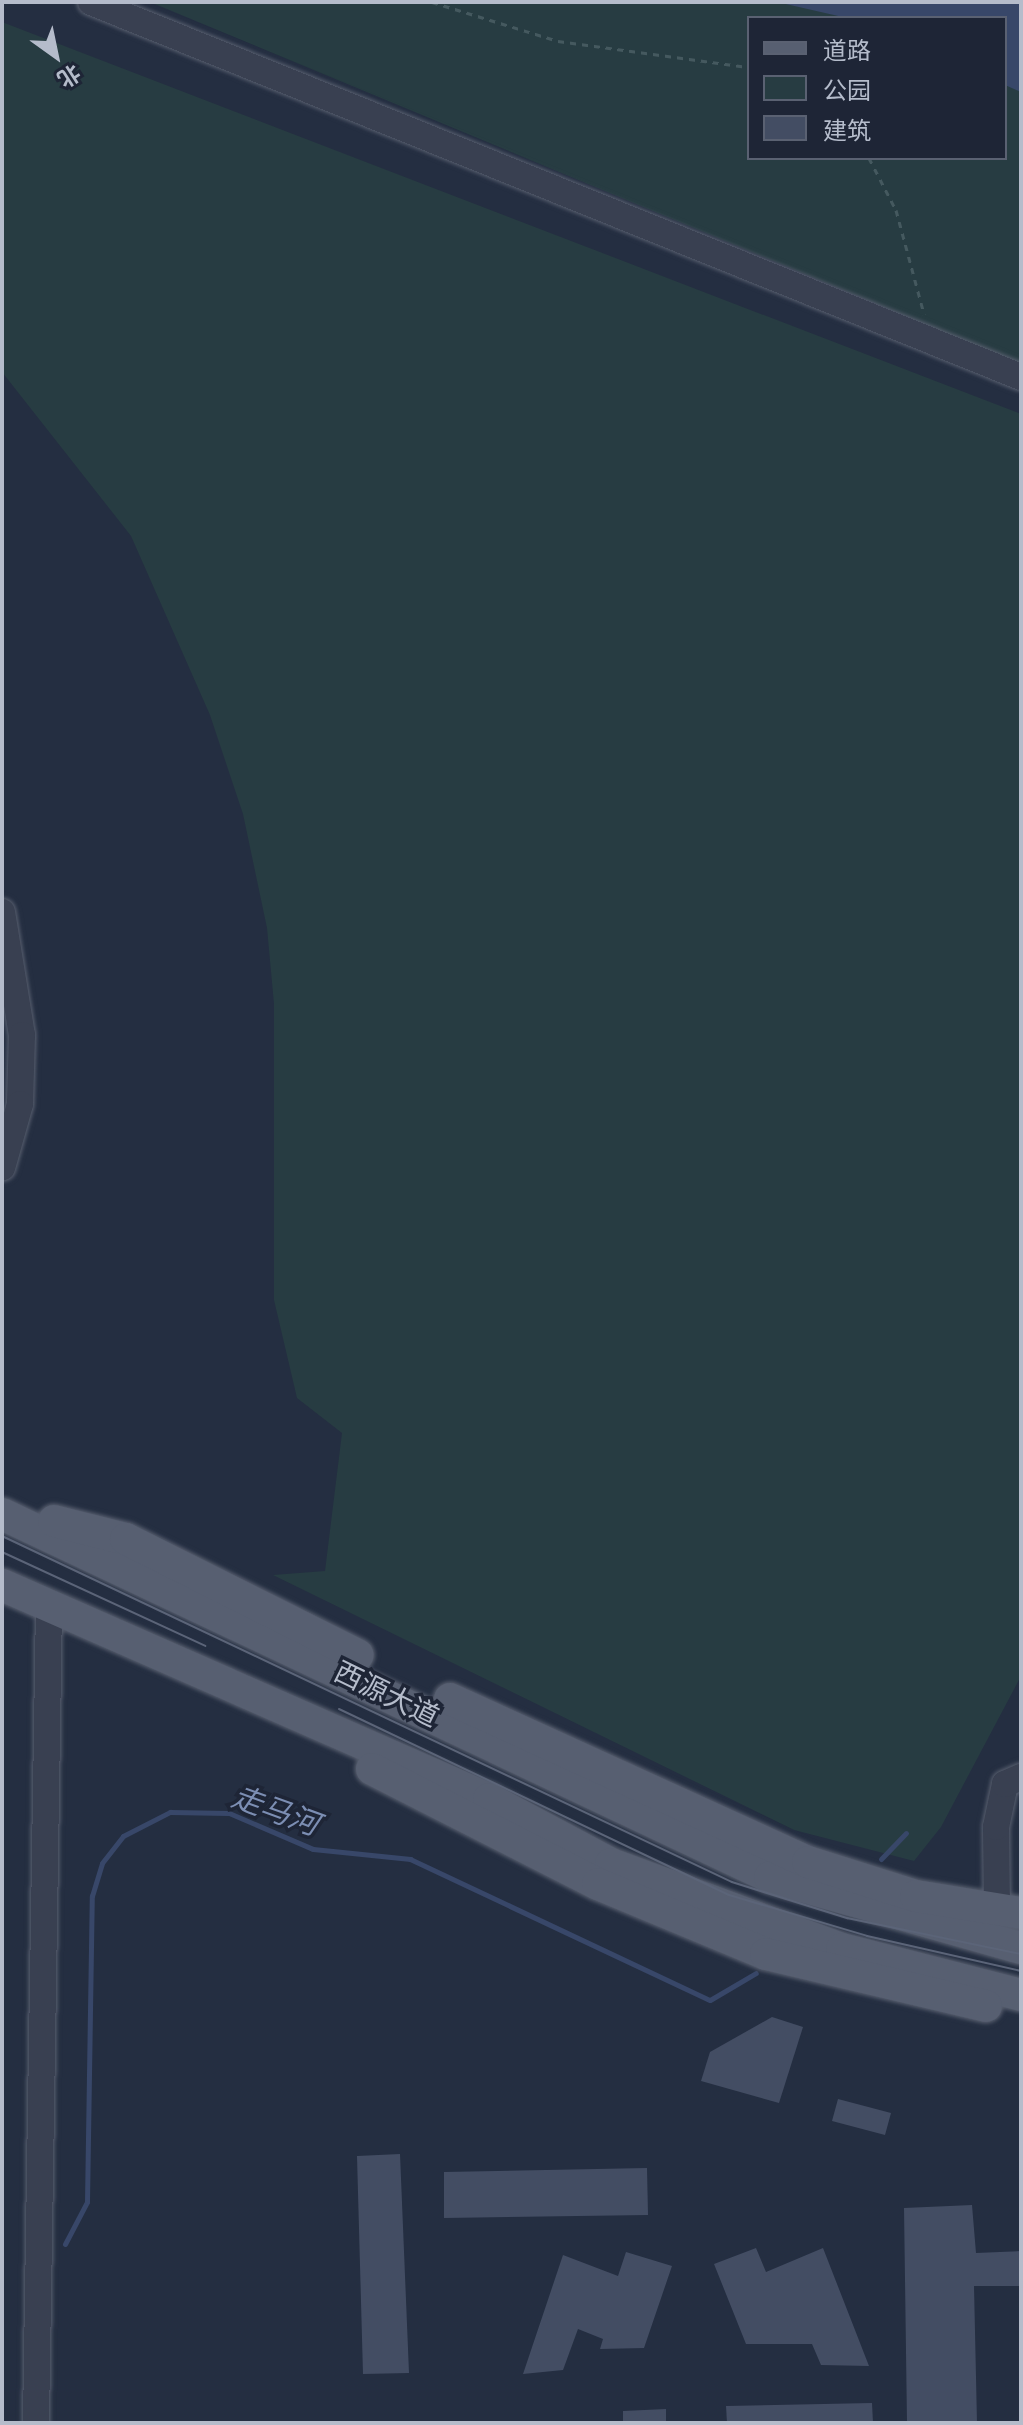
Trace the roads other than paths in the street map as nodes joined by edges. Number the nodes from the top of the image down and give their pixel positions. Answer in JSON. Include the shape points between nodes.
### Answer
{"nodes":[{"id":1,"x":91,"y":2,"type":"edge"},
{"id":2,"x":1021,"y":377,"type":"edge"},
{"id":3,"x":2,"y":912,"type":"edge"},
{"id":4,"x":2,"y":1168,"type":"edge"},
{"id":5,"x":2,"y":1508,"type":"edge"},
{"id":6,"x":2,"y":1514,"type":"edge"},
{"id":7,"x":2,"y":1585,"type":"edge"},
{"id":8,"x":49,"y":1606,"type":"junction"},
{"id":9,"x":135,"y":1646,"type":"junction"},
{"id":10,"x":1021,"y":1777,"type":"edge"},
{"id":11,"x":1009,"y":1912,"type":"edge"},
{"id":12,"x":1021,"y":1948,"type":"edge"},
{"id":13,"x":1021,"y":1995,"type":"edge"},
{"id":14,"x":1021,"y":2011,"type":"edge"},
{"id":15,"x":36,"y":2423,"type":"edge"}],
"edges":[{"from":1,"to":2,"type":"street"},
{"from":3,"to":4,"type":"street","via":[[22,1035],[20,1104]]},
{"from":5,"to":11,"type":"main road","via":[[126,1539],[702,1820],[916,1896]]},
{"from":6,"to":12,"type":"main road","name":"西源大道","via":[[770,1877]]},
{"from":7,"to":8,"type":"main road","name":"西源大道"},
{"from":8,"to":9,"type":"main road","name":"西源大道"},
{"from":8,"to":15,"type":"street"},
{"from":9,"to":13,"type":"main road","name":"西源大道","via":[[489,1799],[611,1864],[753,1919]]},
{"from":9,"to":14,"type":"main road","via":[[598,1884],[766,1954]]},
{"from":10,"to":11,"type":"street","via":[[1005,1784],[996,1827]]}]}
